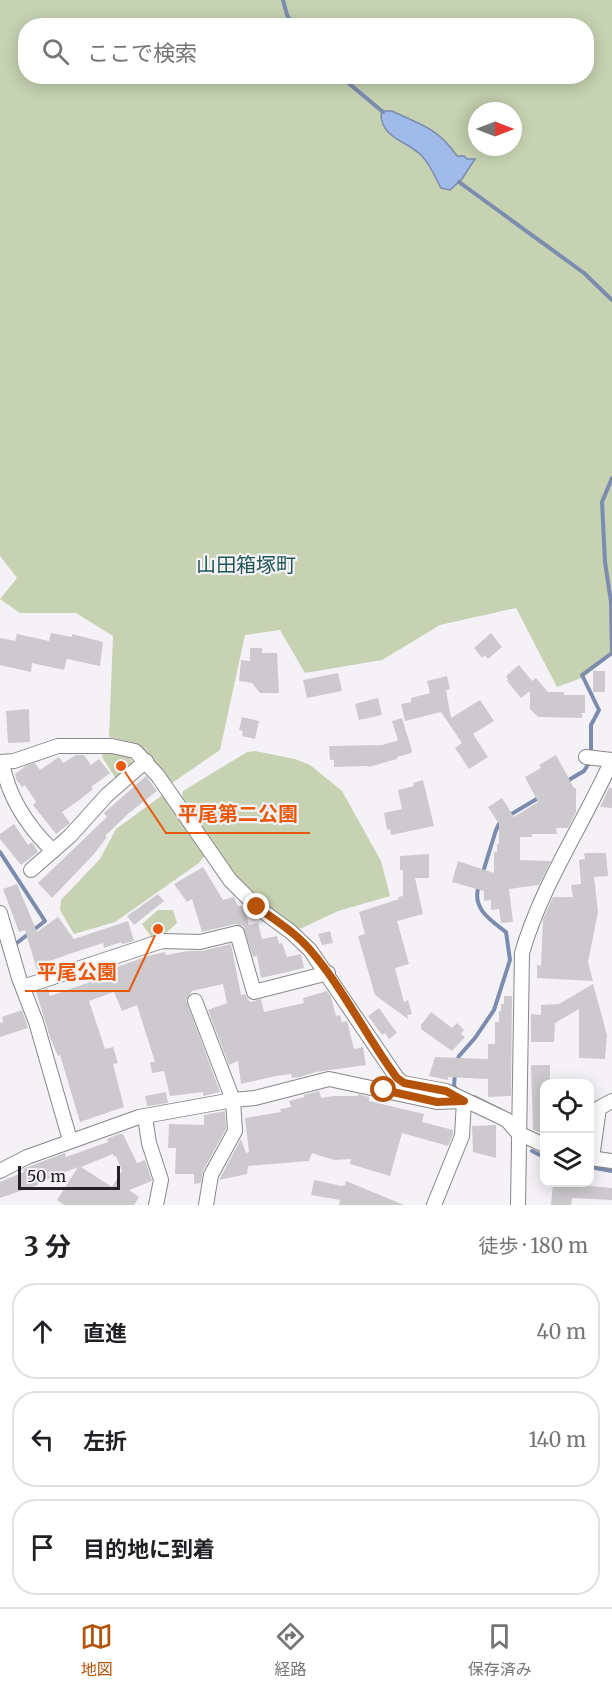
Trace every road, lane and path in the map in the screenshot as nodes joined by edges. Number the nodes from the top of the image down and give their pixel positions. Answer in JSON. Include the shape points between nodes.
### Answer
{"nodes":[{"id":1,"x":591,"y":758,"type":"dead end"},
{"id":2,"x":146,"y":761,"type":"junction"},
{"id":3,"x":1,"y":762,"type":"edge"},
{"id":4,"x":53,"y":851,"type":"junction"},
{"id":5,"x":31,"y":870,"type":"dead end"},
{"id":6,"x":1,"y":919,"type":"edge"},
{"id":7,"x":328,"y":973,"type":"junction"},
{"id":8,"x":23,"y":987,"type":"junction"},
{"id":9,"x":195,"y":1001,"type":"dead end"},
{"id":10,"x":233,"y":1100,"type":"junction"},
{"id":11,"x":464,"y":1101,"type":"junction"},
{"id":12,"x":612,"y":1101,"type":"edge"},
{"id":13,"x":145,"y":1117,"type":"junction"},
{"id":14,"x":518,"y":1133,"type":"junction"},
{"id":15,"x":594,"y":1139,"type":"edge"},
{"id":16,"x":70,"y":1140,"type":"junction"},
{"id":17,"x":540,"y":1143,"type":"edge"},
{"id":18,"x":594,"y":1158,"type":"edge"},
{"id":19,"x":612,"y":1161,"type":"edge"},
{"id":20,"x":0,"y":1171,"type":"edge"},
{"id":21,"x":156,"y":1205,"type":"edge"},
{"id":22,"x":206,"y":1205,"type":"edge"},
{"id":23,"x":434,"y":1205,"type":"edge"},
{"id":24,"x":518,"y":1205,"type":"edge"}],
"edges":[{"from":1,"to":14,"type":"street","via":[[612,760],[549,881],[522,953]]},
{"from":2,"to":3,"type":"street","via":[[135,751],[112,746],[58,746]]},
{"from":2,"to":4,"type":"street"},
{"from":2,"to":7,"type":"street","via":[[230,880],[310,950]]},
{"from":3,"to":4,"type":"street","via":[[6,783],[20,810]]},
{"from":4,"to":5,"type":"street"},
{"from":6,"to":8,"type":"street"},
{"from":7,"to":8,"type":"street","via":[[254,992],[237,933],[200,942],[162,941]]},
{"from":7,"to":11,"type":"street","via":[[397,1078],[404,1083],[446,1091]]},
{"from":8,"to":16,"type":"street"},
{"from":9,"to":10,"type":"street"},
{"from":10,"to":11,"type":"street","via":[[329,1079],[437,1102]]},
{"from":10,"to":13,"type":"street"},
{"from":10,"to":22,"type":"street","via":[[235,1131],[211,1174]]},
{"from":11,"to":14,"type":"street","via":[[507,1120]]},
{"from":11,"to":23,"type":"street","via":[[462,1136]]},
{"from":12,"to":15,"type":"street","via":[[599,1108]]},
{"from":13,"to":16,"type":"street"},
{"from":13,"to":21,"type":"street","via":[[161,1180]]},
{"from":14,"to":17,"type":"street"},
{"from":14,"to":24,"type":"street"},
{"from":16,"to":20,"type":"street"},
{"from":18,"to":19,"type":"street"}]}
